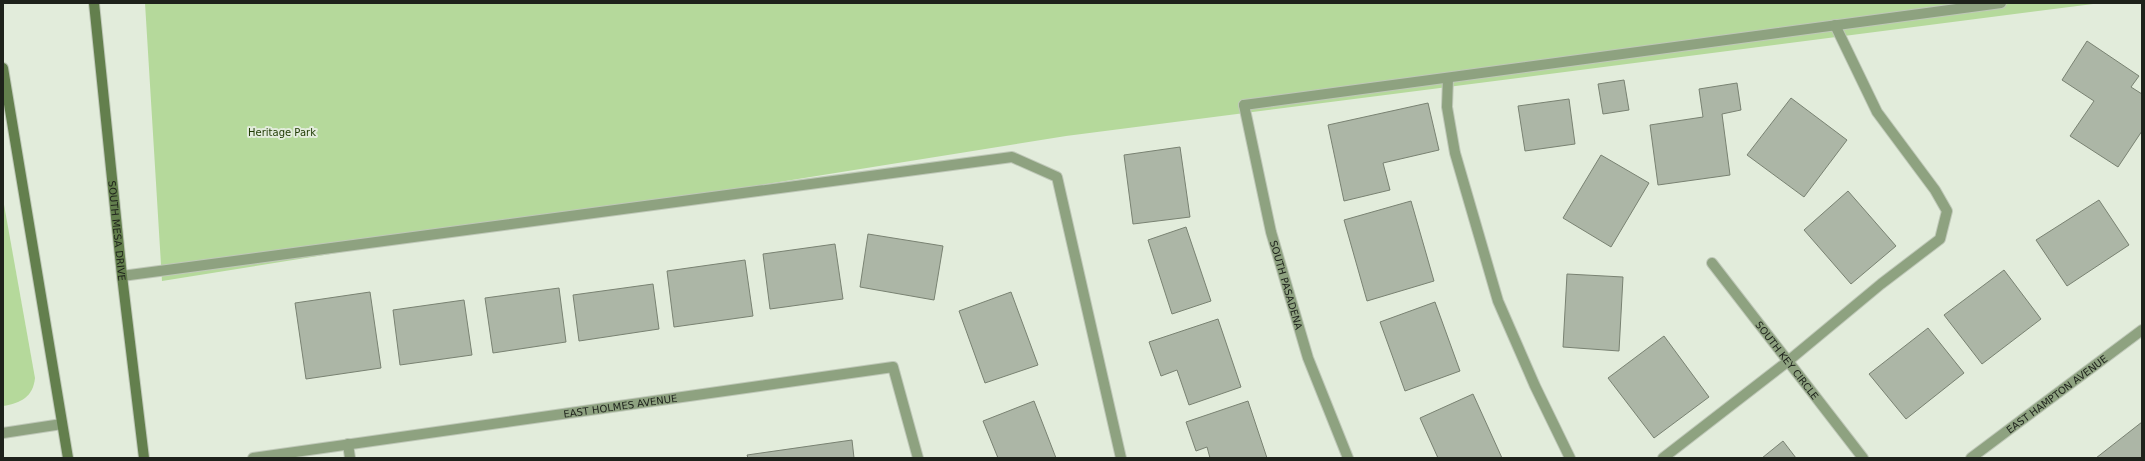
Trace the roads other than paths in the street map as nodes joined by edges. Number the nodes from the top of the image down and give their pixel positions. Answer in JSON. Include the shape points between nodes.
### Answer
{"nodes":[{"id":1,"x":94,"y":3,"type":"edge"},
{"id":2,"x":2000,"y":3,"type":"edge"},
{"id":3,"x":1835,"y":26,"type":"junction"},
{"id":4,"x":3,"y":68,"type":"edge"},
{"id":5,"x":1448,"y":78,"type":"junction"},
{"id":6,"x":1712,"y":263,"type":"dead end"},
{"id":7,"x":122,"y":276,"type":"junction"},
{"id":8,"x":2142,"y":330,"type":"edge"},
{"id":9,"x":1787,"y":362,"type":"junction"},
{"id":10,"x":62,"y":424,"type":"junction"},
{"id":11,"x":3,"y":433,"type":"edge"},
{"id":12,"x":348,"y":444,"type":"junction"},
{"id":13,"x":68,"y":458,"type":"edge"},
{"id":14,"x":144,"y":458,"type":"edge"},
{"id":15,"x":253,"y":458,"type":"edge"},
{"id":16,"x":350,"y":458,"type":"edge"},
{"id":17,"x":918,"y":458,"type":"edge"},
{"id":18,"x":1122,"y":458,"type":"edge"},
{"id":19,"x":1348,"y":458,"type":"edge"},
{"id":20,"x":1570,"y":458,"type":"edge"},
{"id":21,"x":1663,"y":458,"type":"edge"},
{"id":22,"x":1863,"y":458,"type":"edge"},
{"id":23,"x":1971,"y":458,"type":"edge"}],
"edges":[{"from":1,"to":7,"type":"main road","name":"SOUTH MESA DRIVE"},
{"from":2,"to":3,"type":"street"},
{"from":3,"to":5,"type":"street"},
{"from":3,"to":9,"type":"street","via":[[1877,112],[1935,190],[1947,211],[1940,239]]},
{"from":4,"to":10,"type":"main road"},
{"from":5,"to":19,"type":"street","name":"SOUTH PASADENA","via":[[1244,105],[1271,232],[1308,358]]},
{"from":5,"to":20,"type":"street","via":[[1447,106],[1455,153],[1498,301]]},
{"from":6,"to":9,"type":"street","name":"SOUTH KEY CIRCLE"},
{"from":7,"to":14,"type":"main road","name":"SOUTH MESA DRIVE"},
{"from":7,"to":18,"type":"street","via":[[1012,156],[1057,177]]},
{"from":8,"to":23,"type":"street","name":"EAST HAMPTON AVENUE"},
{"from":9,"to":21,"type":"street"},
{"from":9,"to":22,"type":"street","name":"SOUTH KEY CIRCLE"},
{"from":10,"to":11,"type":"street"},
{"from":10,"to":13,"type":"main road"},
{"from":12,"to":15,"type":"street","name":"EAST HOLMES AVENUE"},
{"from":12,"to":16,"type":"street"},
{"from":12,"to":17,"type":"street","name":"EAST HOLMES AVENUE","via":[[893,367]]}]}
